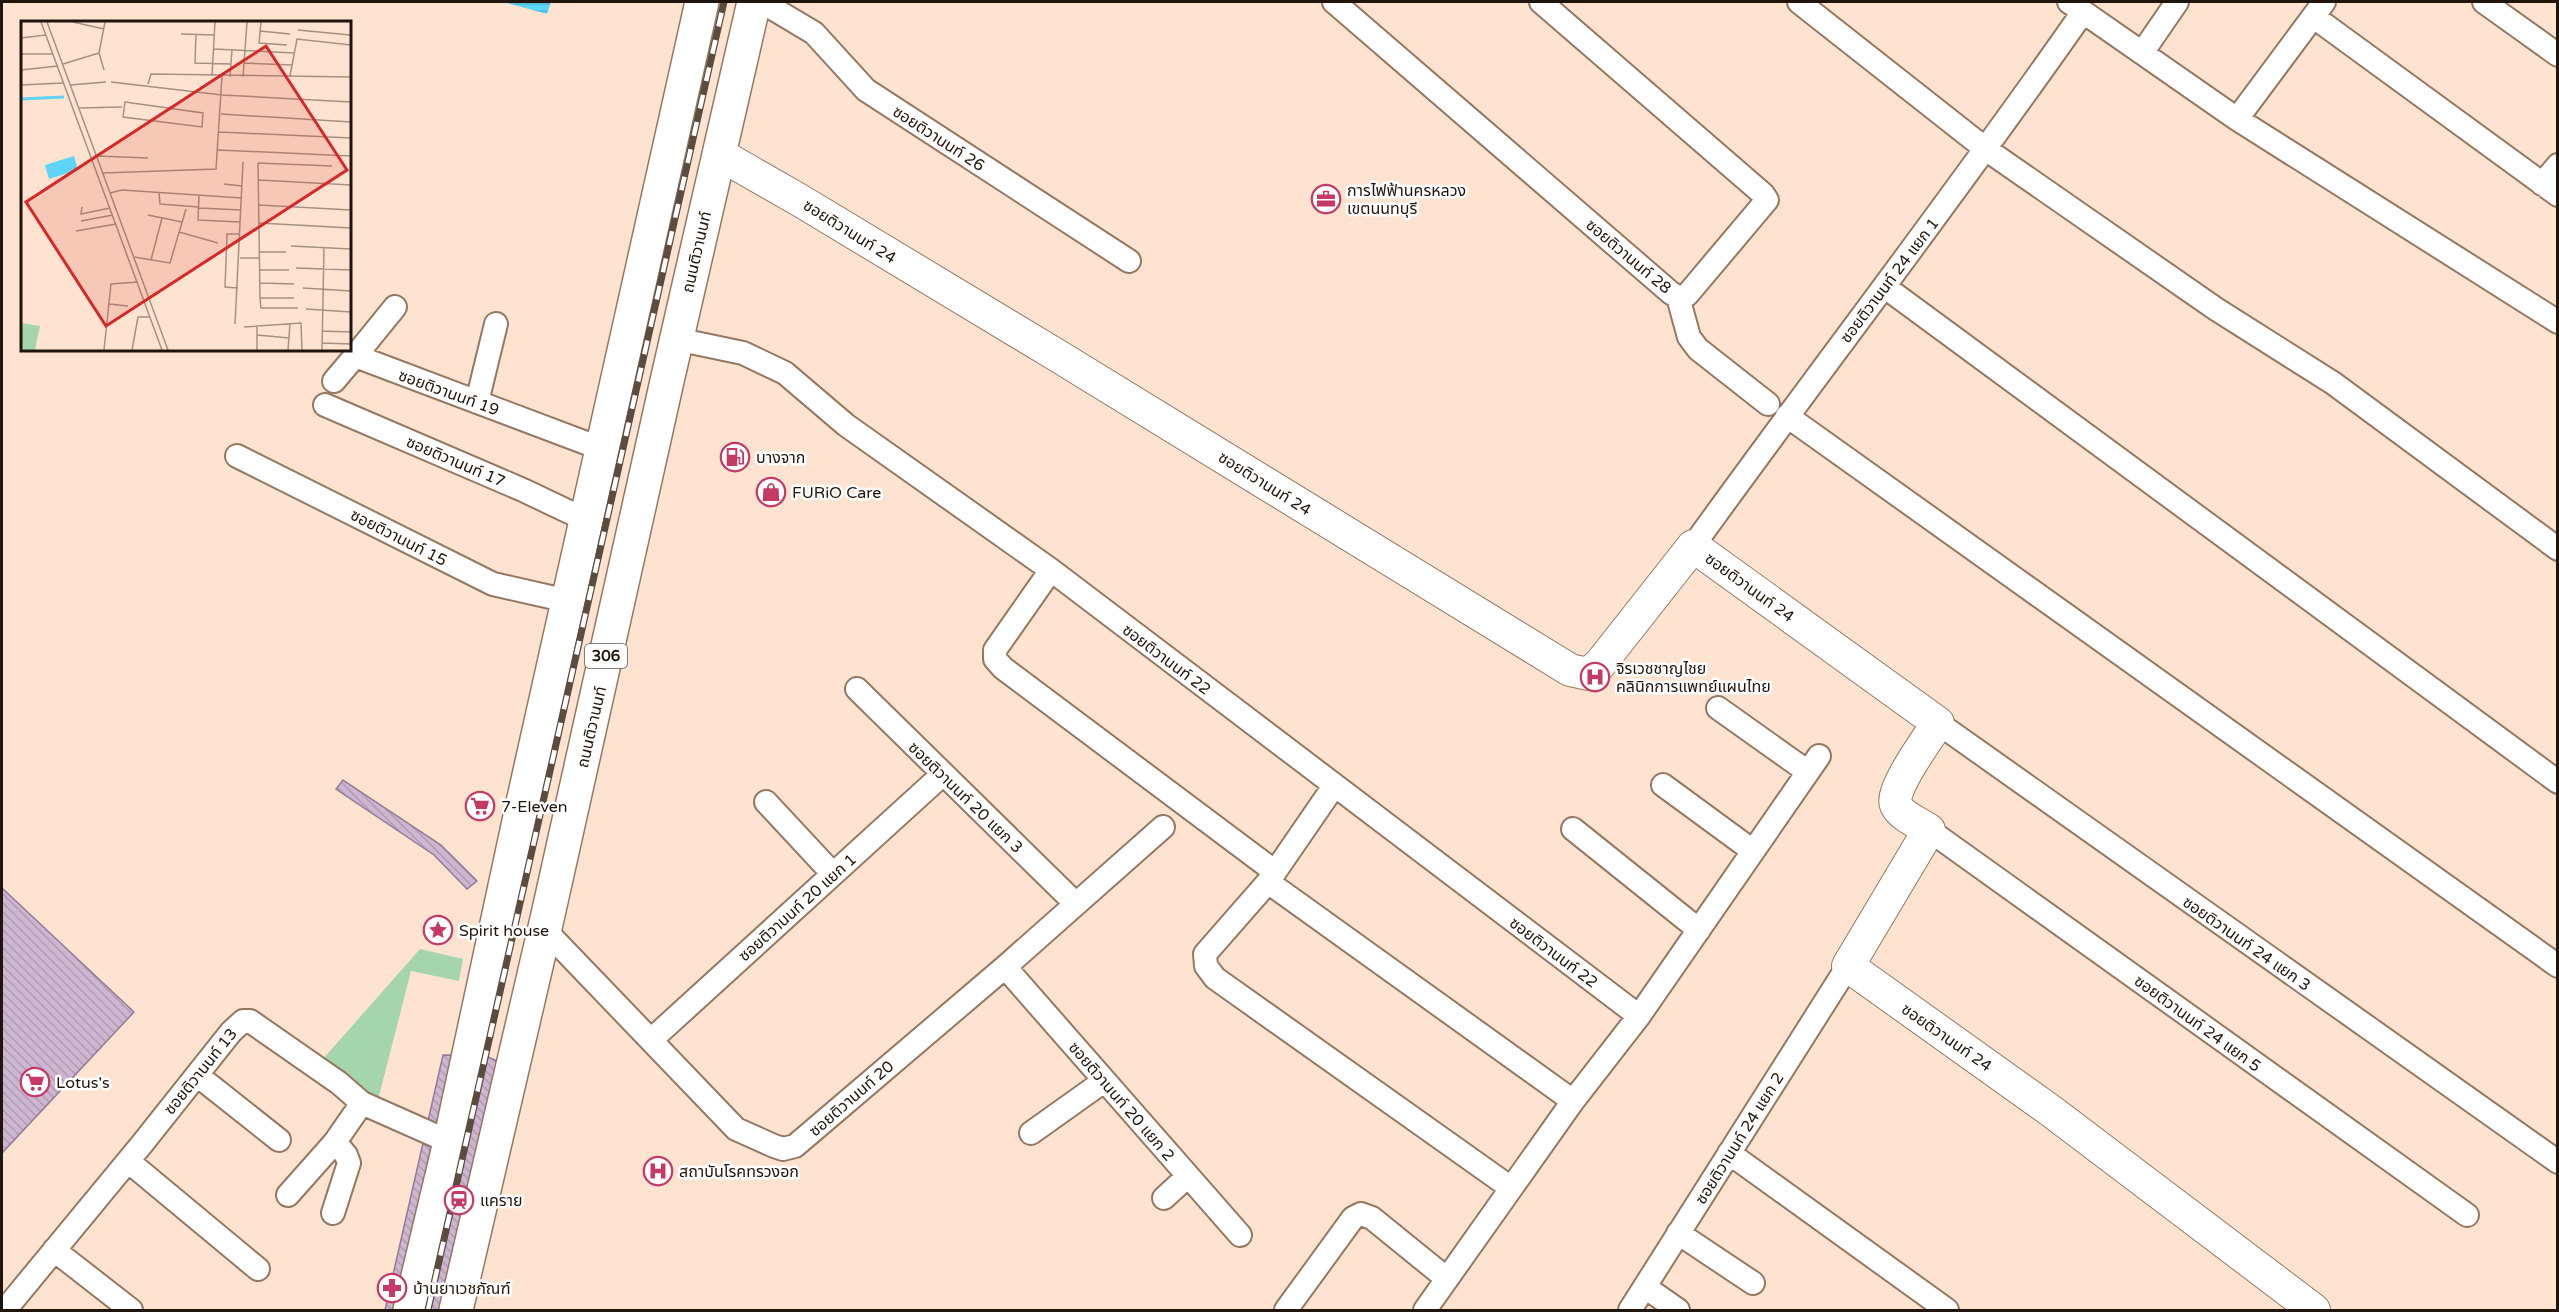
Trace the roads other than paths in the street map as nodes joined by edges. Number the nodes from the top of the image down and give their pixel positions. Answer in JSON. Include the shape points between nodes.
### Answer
{"nodes":[{"id":1,"x":702,"y":2,"type":"edge"},
{"id":2,"x":754,"y":2,"type":"edge"},
{"id":3,"x":762,"y":2,"type":"edge"},
{"id":4,"x":1334,"y":2,"type":"edge"},
{"id":5,"x":1541,"y":2,"type":"edge"},
{"id":6,"x":1799,"y":2,"type":"edge"},
{"id":7,"x":2177,"y":2,"type":"edge"},
{"id":8,"x":2484,"y":2,"type":"edge"},
{"id":9,"x":2076,"y":7,"type":"edge"},
{"id":10,"x":2319,"y":9,"type":"edge"},
{"id":11,"x":2142,"y":53,"type":"junction"},
{"id":12,"x":2558,"y":55,"type":"edge"},
{"id":13,"x":2237,"y":119,"type":"junction"},
{"id":14,"x":1987,"y":150,"type":"junction"},
{"id":15,"x":719,"y":154,"type":"junction"},
{"id":16,"x":2558,"y":165,"type":"edge"},
{"id":17,"x":2550,"y":190,"type":"edge"},
{"id":18,"x":1129,"y":261,"type":"dead end"},
{"id":19,"x":1885,"y":287,"type":"junction"},
{"id":20,"x":1678,"y":297,"type":"junction"},
{"id":21,"x":395,"y":307,"type":"dead end"},
{"id":22,"x":2558,"y":322,"type":"edge"},
{"id":23,"x":496,"y":324,"type":"dead end"},
{"id":24,"x":676,"y":339,"type":"junction"},
{"id":25,"x":356,"y":355,"type":"junction"},
{"id":26,"x":334,"y":381,"type":"dead end"},
{"id":27,"x":477,"y":402,"type":"junction"},
{"id":28,"x":1768,"y":404,"type":"dead end"},
{"id":29,"x":325,"y":405,"type":"dead end"},
{"id":30,"x":1787,"y":416,"type":"junction"},
{"id":31,"x":602,"y":449,"type":"junction"},
{"id":32,"x":237,"y":456,"type":"dead end"},
{"id":33,"x":586,"y":520,"type":"junction"},
{"id":34,"x":1693,"y":546,"type":"junction"},
{"id":35,"x":2558,"y":549,"type":"edge"},
{"id":36,"x":1051,"y":570,"type":"junction"},
{"id":37,"x":568,"y":602,"type":"junction"},
{"id":38,"x":857,"y":689,"type":"dead end"},
{"id":39,"x":1718,"y":708,"type":"dead end"},
{"id":40,"x":1938,"y":723,"type":"junction"},
{"id":41,"x":942,"y":775,"type":"junction"},
{"id":42,"x":2558,"y":782,"type":"edge"},
{"id":43,"x":1663,"y":785,"type":"dead end"},
{"id":44,"x":1334,"y":786,"type":"junction"},
{"id":45,"x":766,"y":802,"type":"dead end"},
{"id":46,"x":1163,"y":827,"type":"dead end"},
{"id":47,"x":1573,"y":830,"type":"dead end"},
{"id":48,"x":1929,"y":830,"type":"junction"},
{"id":49,"x":1753,"y":851,"type":"junction"},
{"id":50,"x":833,"y":874,"type":"junction"},
{"id":51,"x":1271,"y":877,"type":"junction"},
{"id":52,"x":1076,"y":904,"type":"junction"},
{"id":53,"x":544,"y":929,"type":"junction"},
{"id":54,"x":1699,"y":930,"type":"junction"},
{"id":55,"x":1848,"y":966,"type":"junction"},
{"id":56,"x":2558,"y":966,"type":"edge"},
{"id":57,"x":1005,"y":967,"type":"junction"},
{"id":58,"x":1639,"y":1016,"type":"junction"},
{"id":59,"x":651,"y":1040,"type":"junction"},
{"id":60,"x":197,"y":1075,"type":"junction"},
{"id":61,"x":1104,"y":1081,"type":"junction"},
{"id":62,"x":1573,"y":1101,"type":"junction"},
{"id":63,"x":362,"y":1103,"type":"junction"},
{"id":64,"x":1031,"y":1133,"type":"dead end"},
{"id":65,"x":279,"y":1140,"type":"dead end"},
{"id":66,"x":334,"y":1142,"type":"junction"},
{"id":67,"x":450,"y":1142,"type":"junction"},
{"id":68,"x":1729,"y":1153,"type":"junction"},
{"id":69,"x":128,"y":1161,"type":"junction"},
{"id":70,"x":2558,"y":1162,"type":"edge"},
{"id":71,"x":1188,"y":1176,"type":"junction"},
{"id":72,"x":1511,"y":1188,"type":"junction"},
{"id":73,"x":288,"y":1195,"type":"dead end"},
{"id":74,"x":1164,"y":1198,"type":"dead end"},
{"id":75,"x":333,"y":1213,"type":"dead end"},
{"id":76,"x":2467,"y":1215,"type":"dead end"},
{"id":77,"x":1678,"y":1233,"type":"junction"},
{"id":78,"x":1240,"y":1235,"type":"dead end"},
{"id":79,"x":54,"y":1250,"type":"junction"},
{"id":80,"x":258,"y":1269,"type":"dead end"},
{"id":81,"x":1446,"y":1278,"type":"junction"},
{"id":82,"x":1753,"y":1283,"type":"dead end"},
{"id":83,"x":1645,"y":1287,"type":"junction"},
{"id":84,"x":1671,"y":1308,"type":"edge"},
{"id":85,"x":5,"y":1311,"type":"edge"},
{"id":86,"x":131,"y":1311,"type":"edge"},
{"id":87,"x":410,"y":1311,"type":"edge"},
{"id":88,"x":456,"y":1311,"type":"edge"},
{"id":89,"x":1286,"y":1311,"type":"edge"},
{"id":90,"x":1425,"y":1311,"type":"edge"},
{"id":91,"x":1630,"y":1311,"type":"edge"},
{"id":92,"x":1947,"y":1311,"type":"edge"},
{"id":93,"x":2314,"y":1311,"type":"edge"}],
"edges":[{"from":1,"to":31,"type":"main road"},
{"from":2,"to":15,"type":"main road","name":"ถนนติวานนท์","number":"306"},
{"from":3,"to":18,"type":"street","name":"ซอยติวานนท์ 26","via":[[814,33],[866,90]]},
{"from":4,"to":20,"type":"street","name":"ซอยติวานนท์ 28"},
{"from":5,"to":20,"type":"street","name":"ซอยติวานนท์ 28","via":[[1767,200],[1687,295]]},
{"from":6,"to":14,"type":"street"},
{"from":7,"to":11,"type":"street"},
{"from":8,"to":12,"type":"street"},
{"from":9,"to":11,"type":"street"},
{"from":9,"to":14,"type":"street","name":"ซอยติวานนท์ 24 แยก 1"},
{"from":10,"to":13,"type":"street"},
{"from":10,"to":17,"type":"street"},
{"from":11,"to":13,"type":"street"},
{"from":13,"to":22,"type":"street"},
{"from":14,"to":19,"type":"street","name":"ซอยติวานนท์ 24 แยก 1"},
{"from":14,"to":35,"type":"street","via":[[2216,309],[2333,383]]},
{"from":15,"to":24,"type":"main road","name":"ถนนติวานนท์","number":"306"},
{"from":15,"to":34,"type":"street","name":"ซอยติวานนท์ 24","via":[[1058,356],[1570,670],[1588,674],[1600,664]]},
{"from":16,"to":17,"type":"street"},
{"from":19,"to":30,"type":"street","name":"ซอยติวานนท์ 24 แยก 1"},
{"from":19,"to":42,"type":"street"},
{"from":20,"to":28,"type":"street","via":[[1689,337],[1698,349]]},
{"from":21,"to":25,"type":"street"},
{"from":23,"to":27,"type":"street"},
{"from":24,"to":36,"type":"street","name":"ซอยติวานนท์ 22","via":[[743,353],[785,373],[846,425]]},
{"from":24,"to":53,"type":"main road","name":"ถนนติวานนท์","number":"306"},
{"from":25,"to":26,"type":"street"},
{"from":25,"to":27,"type":"street","name":"ซอยติวานนท์ 19"},
{"from":27,"to":31,"type":"street","name":"ซอยติวานนท์ 19"},
{"from":29,"to":33,"type":"street","name":"ซอยติวานนท์ 17"},
{"from":30,"to":34,"type":"street","name":"ซอยติวานนท์ 24 แยก 1"},
{"from":30,"to":56,"type":"street"},
{"from":31,"to":33,"type":"main road"},
{"from":32,"to":37,"type":"street","name":"ซอยติวานนท์ 15","via":[[493,584]]},
{"from":33,"to":37,"type":"main road"},
{"from":34,"to":40,"type":"street","name":"ซอยติวานนท์ 24"},
{"from":36,"to":44,"type":"street","name":"ซอยติวานนท์ 22"},
{"from":36,"to":51,"type":"street","via":[[995,650],[995,659]]},
{"from":37,"to":67,"type":"main road"},
{"from":38,"to":41,"type":"street","name":"ซอยติวานนท์ 20 แยก 3"},
{"from":39,"to":49,"type":"street","via":[[1814,764]]},
{"from":40,"to":48,"type":"street","via":[[1894,797],[1902,813]]},
{"from":40,"to":70,"type":"street","name":"ซอยติวานนท์ 24 แยก 3"},
{"from":41,"to":50,"type":"street","name":"ซอยติวานนท์ 20 แยก 1"},
{"from":41,"to":52,"type":"street","name":"ซอยติวานนท์ 20 แยก 3"},
{"from":43,"to":49,"type":"street"},
{"from":44,"to":51,"type":"street"},
{"from":44,"to":58,"type":"street","name":"ซอยติวานนท์ 22"},
{"from":45,"to":50,"type":"street"},
{"from":46,"to":52,"type":"street","name":"ซอยติวานนท์ 20"},
{"from":47,"to":54,"type":"street"},
{"from":48,"to":55,"type":"street"},
{"from":48,"to":76,"type":"street","name":"ซอยติวานนท์ 24 แยก 5"},
{"from":49,"to":54,"type":"street"},
{"from":50,"to":59,"type":"street","name":"ซอยติวานนท์ 20 แยก 1"},
{"from":51,"to":62,"type":"street"},
{"from":51,"to":72,"type":"street","via":[[1205,954],[1206,966],[1215,978]]},
{"from":52,"to":57,"type":"street","name":"ซอยติวานนท์ 20"},
{"from":53,"to":59,"type":"street","name":"ซอยติวานนท์ 20"},
{"from":53,"to":88,"type":"main road","name":"ถนนติวานนท์","number":"306"},
{"from":54,"to":58,"type":"street"},
{"from":55,"to":68,"type":"street","name":"ซอยติวานนท์ 24 แยก 2"},
{"from":55,"to":93,"type":"street","name":"ซอยติวานนท์ 24","via":[[2051,1111]]},
{"from":57,"to":59,"type":"street","name":"ซอยติวานนท์ 20","via":[[795,1146],[783,1149],[736,1129]]},
{"from":57,"to":61,"type":"street","name":"ซอยติวานนท์ 20 แยก 2"},
{"from":58,"to":62,"type":"street"},
{"from":60,"to":63,"type":"street","name":"ซอยติวานนท์ 13","via":[[238,1024],[250,1021]]},
{"from":60,"to":65,"type":"street"},
{"from":60,"to":69,"type":"street","name":"ซอยติวานนท์ 13"},
{"from":61,"to":64,"type":"street"},
{"from":61,"to":71,"type":"street","name":"ซอยติวานนท์ 20 แยก 2"},
{"from":62,"to":72,"type":"street"},
{"from":63,"to":66,"type":"street"},
{"from":63,"to":67,"type":"street","name":"ซอยติวานนท์ 13"},
{"from":66,"to":73,"type":"street"},
{"from":66,"to":75,"type":"street","via":[[349,1163]]},
{"from":67,"to":87,"type":"main road"},
{"from":68,"to":77,"type":"street","name":"ซอยติวานนท์ 24 แยก 2"},
{"from":68,"to":92,"type":"street"},
{"from":69,"to":79,"type":"street","name":"ซอยติวานนท์ 13"},
{"from":69,"to":80,"type":"street"},
{"from":71,"to":74,"type":"street"},
{"from":71,"to":78,"type":"street","name":"ซอยติวานนท์ 20 แยก 2"},
{"from":72,"to":81,"type":"street"},
{"from":77,"to":82,"type":"street"},
{"from":77,"to":83,"type":"street","name":"ซอยติวานนท์ 24 แยก 2"},
{"from":79,"to":85,"type":"street","name":"ซอยติวานนท์ 13"},
{"from":79,"to":86,"type":"street"},
{"from":81,"to":89,"type":"street","via":[[1372,1218],[1361,1214],[1353,1218]]},
{"from":81,"to":90,"type":"street"},
{"from":83,"to":84,"type":"street"},
{"from":83,"to":91,"type":"street","name":"ซอยติวานนท์ 24 แยก 2"}]}
